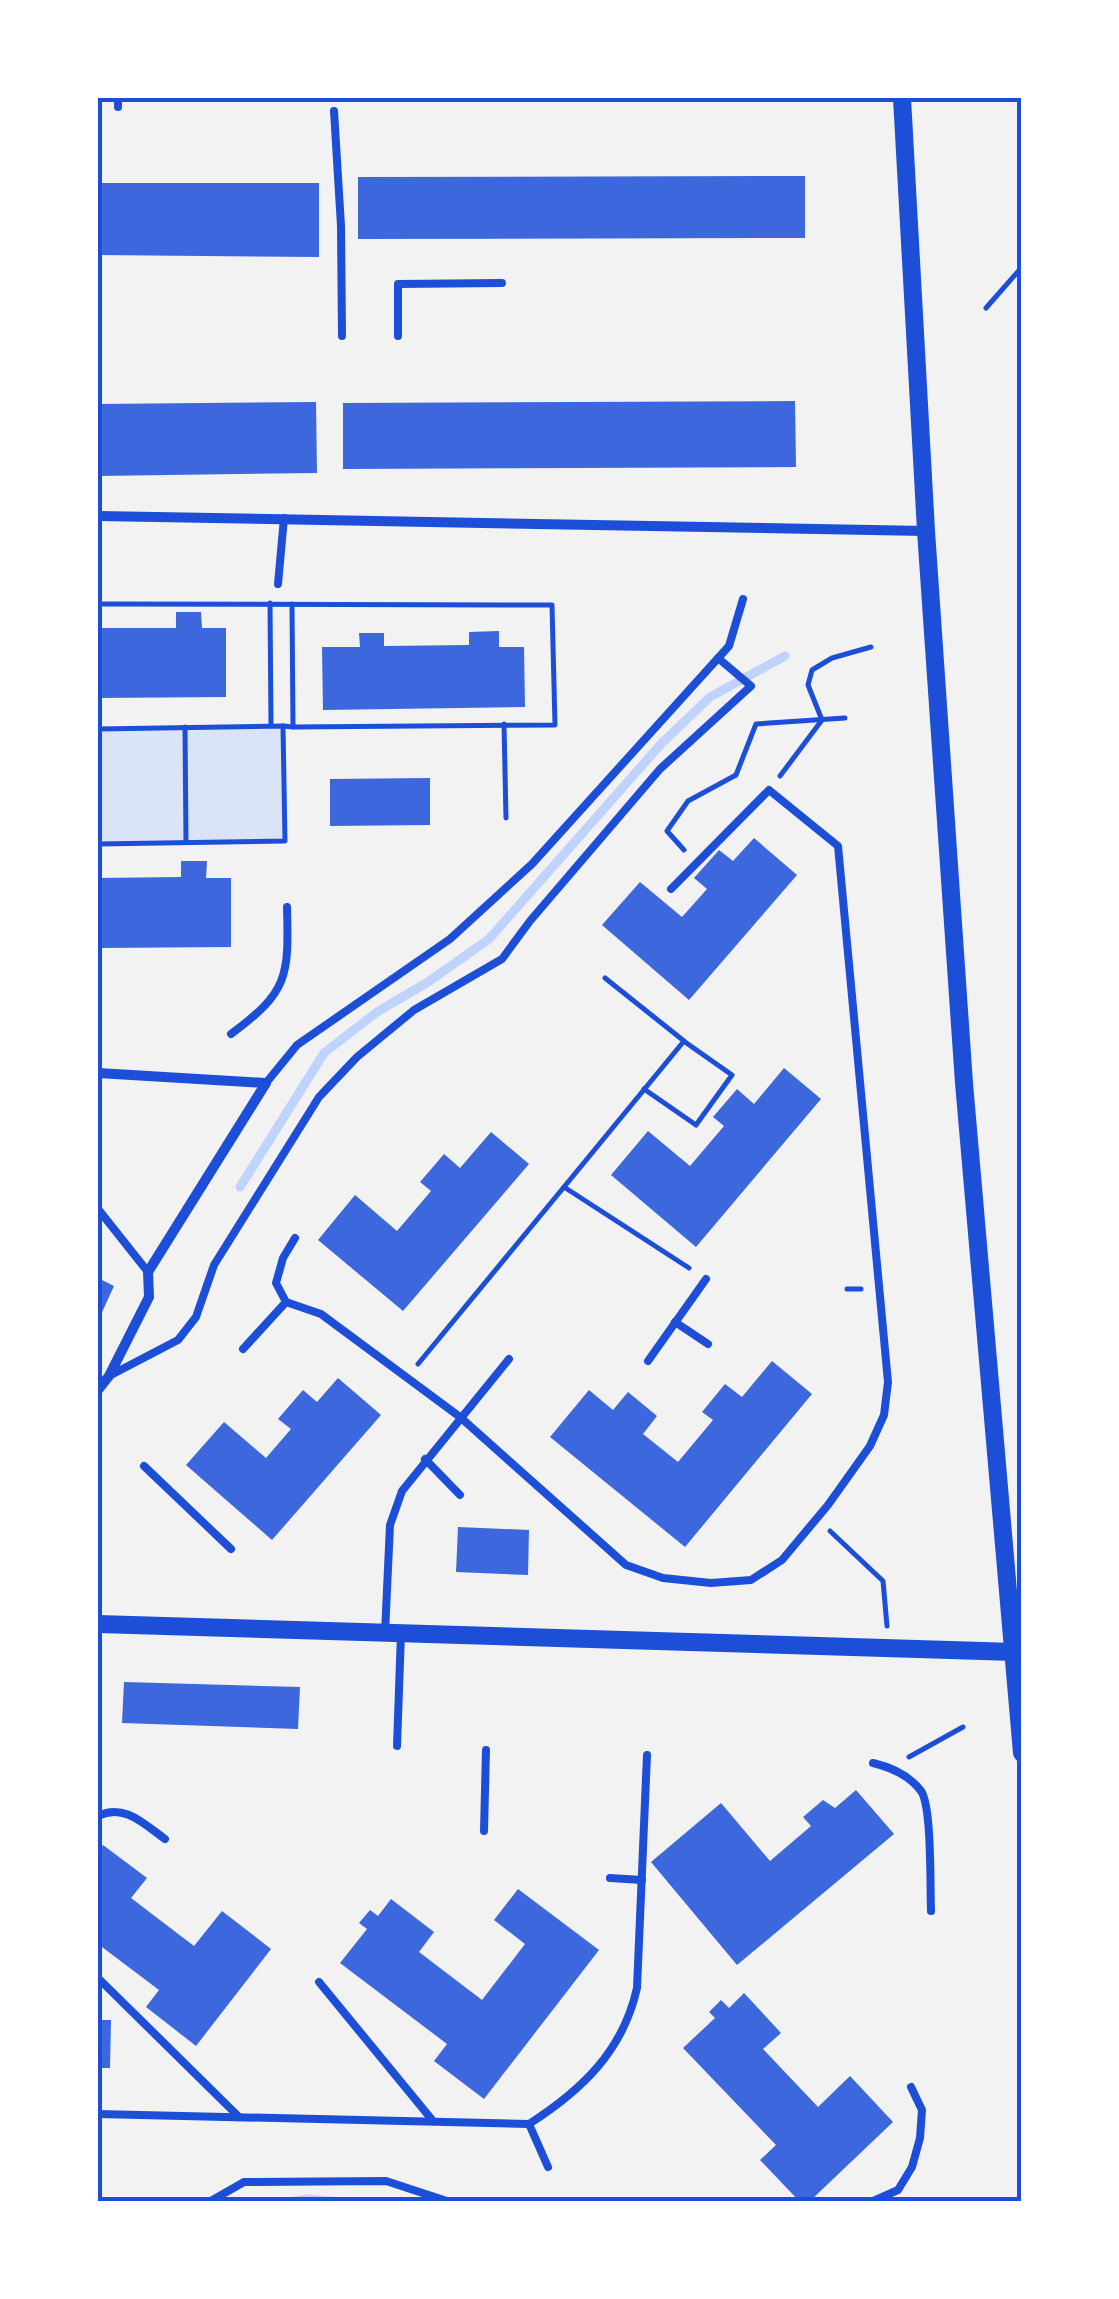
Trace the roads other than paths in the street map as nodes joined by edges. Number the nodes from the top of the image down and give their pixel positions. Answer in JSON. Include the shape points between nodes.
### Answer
{"nodes":[{"id":1,"x":902,"y":98,"type":"edge"},
{"id":2,"x":334,"y":111,"type":"dead end"},
{"id":3,"x":502,"y":283,"type":"dead end"},
{"id":4,"x":342,"y":336,"type":"dead end"},
{"id":5,"x":398,"y":336,"type":"dead end"},
{"id":6,"x":98,"y":516,"type":"edge"},
{"id":7,"x":284,"y":518,"type":"junction"},
{"id":8,"x":926,"y":531,"type":"junction"},
{"id":9,"x":278,"y":584,"type":"dead end"},
{"id":10,"x":743,"y":600,"type":"dead end"},
{"id":11,"x":718,"y":658,"type":"junction"},
{"id":12,"x":671,"y":889,"type":"dead end"},
{"id":13,"x":287,"y":907,"type":"dead end"},
{"id":14,"x":231,"y":1034,"type":"dead end"},
{"id":15,"x":98,"y":1072,"type":"edge"},
{"id":16,"x":266,"y":1083,"type":"junction"},
{"id":17,"x":98,"y":1209,"type":"edge"},
{"id":18,"x":295,"y":1238,"type":"dead end"},
{"id":19,"x":148,"y":1272,"type":"junction"},
{"id":20,"x":706,"y":1279,"type":"road end"},
{"id":21,"x":286,"y":1302,"type":"junction"},
{"id":22,"x":675,"y":1322,"type":"junction"},
{"id":23,"x":708,"y":1344,"type":"dead end"},
{"id":24,"x":243,"y":1349,"type":"dead end"},
{"id":25,"x":509,"y":1358,"type":"dead end"},
{"id":26,"x":648,"y":1361,"type":"dead end"},
{"id":27,"x":103,"y":1374,"type":"edge"},
{"id":28,"x":98,"y":1390,"type":"edge"},
{"id":29,"x":460,"y":1417,"type":"junction"},
{"id":30,"x":426,"y":1459,"type":"junction"},
{"id":31,"x":144,"y":1466,"type":"dead end"},
{"id":32,"x":460,"y":1495,"type":"dead end"},
{"id":33,"x":231,"y":1549,"type":"dead end"},
{"id":34,"x":98,"y":1624,"type":"edge"},
{"id":35,"x":393,"y":1633,"type":"junction"},
{"id":36,"x":1015,"y":1652,"type":"junction"},
{"id":37,"x":397,"y":1746,"type":"dead end"},
{"id":38,"x":486,"y":1750,"type":"dead end"},
{"id":39,"x":1022,"y":1754,"type":"edge"},
{"id":40,"x":647,"y":1756,"type":"dead end"},
{"id":41,"x":873,"y":1763,"type":"dead end"},
{"id":42,"x":98,"y":1816,"type":"edge"},
{"id":43,"x":484,"y":1831,"type":"dead end"},
{"id":44,"x":165,"y":1838,"type":"dead end"},
{"id":45,"x":610,"y":1878,"type":"dead end"},
{"id":46,"x":642,"y":1880,"type":"junction"},
{"id":47,"x":931,"y":1911,"type":"dead end"},
{"id":48,"x":98,"y":1978,"type":"edge"},
{"id":49,"x":318,"y":1982,"type":"dead end"},
{"id":50,"x":911,"y":2087,"type":"dead end"},
{"id":51,"x":98,"y":2114,"type":"edge"},
{"id":52,"x":239,"y":2117,"type":"junction"},
{"id":53,"x":433,"y":2122,"type":"junction"},
{"id":54,"x":530,"y":2124,"type":"junction"},
{"id":55,"x":548,"y":2168,"type":"dead end"},
{"id":56,"x":898,"y":2190,"type":"junction"},
{"id":57,"x":208,"y":2202,"type":"edge"},
{"id":58,"x":450,"y":2202,"type":"edge"},
{"id":59,"x":872,"y":2202,"type":"edge"},
{"id":60,"x":908,"y":2202,"type":"edge"}],
"edges":[{"from":1,"to":8,"type":"street"},
{"from":2,"to":4,"type":"lane"},
{"from":3,"to":5,"type":"lane","via":[[398,284]]},
{"from":6,"to":7,"type":"street"},
{"from":7,"to":8,"type":"street"},
{"from":7,"to":9,"type":"lane"},
{"from":8,"to":36,"type":"street","via":[[964,1083]]},
{"from":10,"to":11,"type":"lane","via":[[729,646]]},
{"from":11,"to":16,"type":"lane","via":[[532,864],[450,938],[297,1045]]},
{"from":11,"to":27,"type":"lane","via":[[751,686],[660,769],[502,959],[414,1010],[319,1096],[214,1265],[196,1317],[178,1340]]},
{"from":12,"to":29,"type":"lane","via":[[769,790],[838,846],[888,1382],[884,1415],[870,1446],[782,1560],[751,1580],[712,1583],[663,1578],[626,1565]]},
{"from":13,"to":14,"type":"lane","via":[[280,989],[265,1010]]},
{"from":15,"to":16,"type":"street"},
{"from":16,"to":19,"type":"street"},
{"from":17,"to":19,"type":"lane"},
{"from":18,"to":21,"type":"lane","via":[[276,1283]]},
{"from":19,"to":27,"type":"street","via":[[149,1297]]},
{"from":20,"to":22,"type":"lane"},
{"from":21,"to":24,"type":"lane"},
{"from":21,"to":29,"type":"lane","via":[[322,1314]]},
{"from":22,"to":23,"type":"lane"},
{"from":22,"to":26,"type":"lane"},
{"from":25,"to":29,"type":"lane"},
{"from":27,"to":28,"type":"street"},
{"from":29,"to":30,"type":"lane"},
{"from":30,"to":32,"type":"lane"},
{"from":30,"to":35,"type":"lane","via":[[402,1491],[390,1525]]},
{"from":31,"to":33,"type":"lane"},
{"from":34,"to":35,"type":"street"},
{"from":35,"to":36,"type":"street"},
{"from":35,"to":37,"type":"lane"},
{"from":36,"to":39,"type":"street"},
{"from":38,"to":43,"type":"lane"},
{"from":40,"to":46,"type":"lane"},
{"from":41,"to":47,"type":"lane","via":[[892,1767],[922,1792]]},
{"from":42,"to":44,"type":"lane","via":[[126,1812]]},
{"from":45,"to":46,"type":"lane"},
{"from":46,"to":54,"type":"lane","via":[[630,2016],[594,2073]]},
{"from":48,"to":52,"type":"lane"},
{"from":49,"to":53,"type":"lane"},
{"from":50,"to":56,"type":"lane","via":[[922,2110],[920,2138]]},
{"from":51,"to":52,"type":"lane"},
{"from":52,"to":53,"type":"lane"},
{"from":53,"to":54,"type":"lane"},
{"from":54,"to":55,"type":"lane"},
{"from":56,"to":59,"type":"lane"},
{"from":56,"to":60,"type":"lane"},
{"from":57,"to":58,"type":"lane","via":[[244,2182],[386,2181]]}]}
